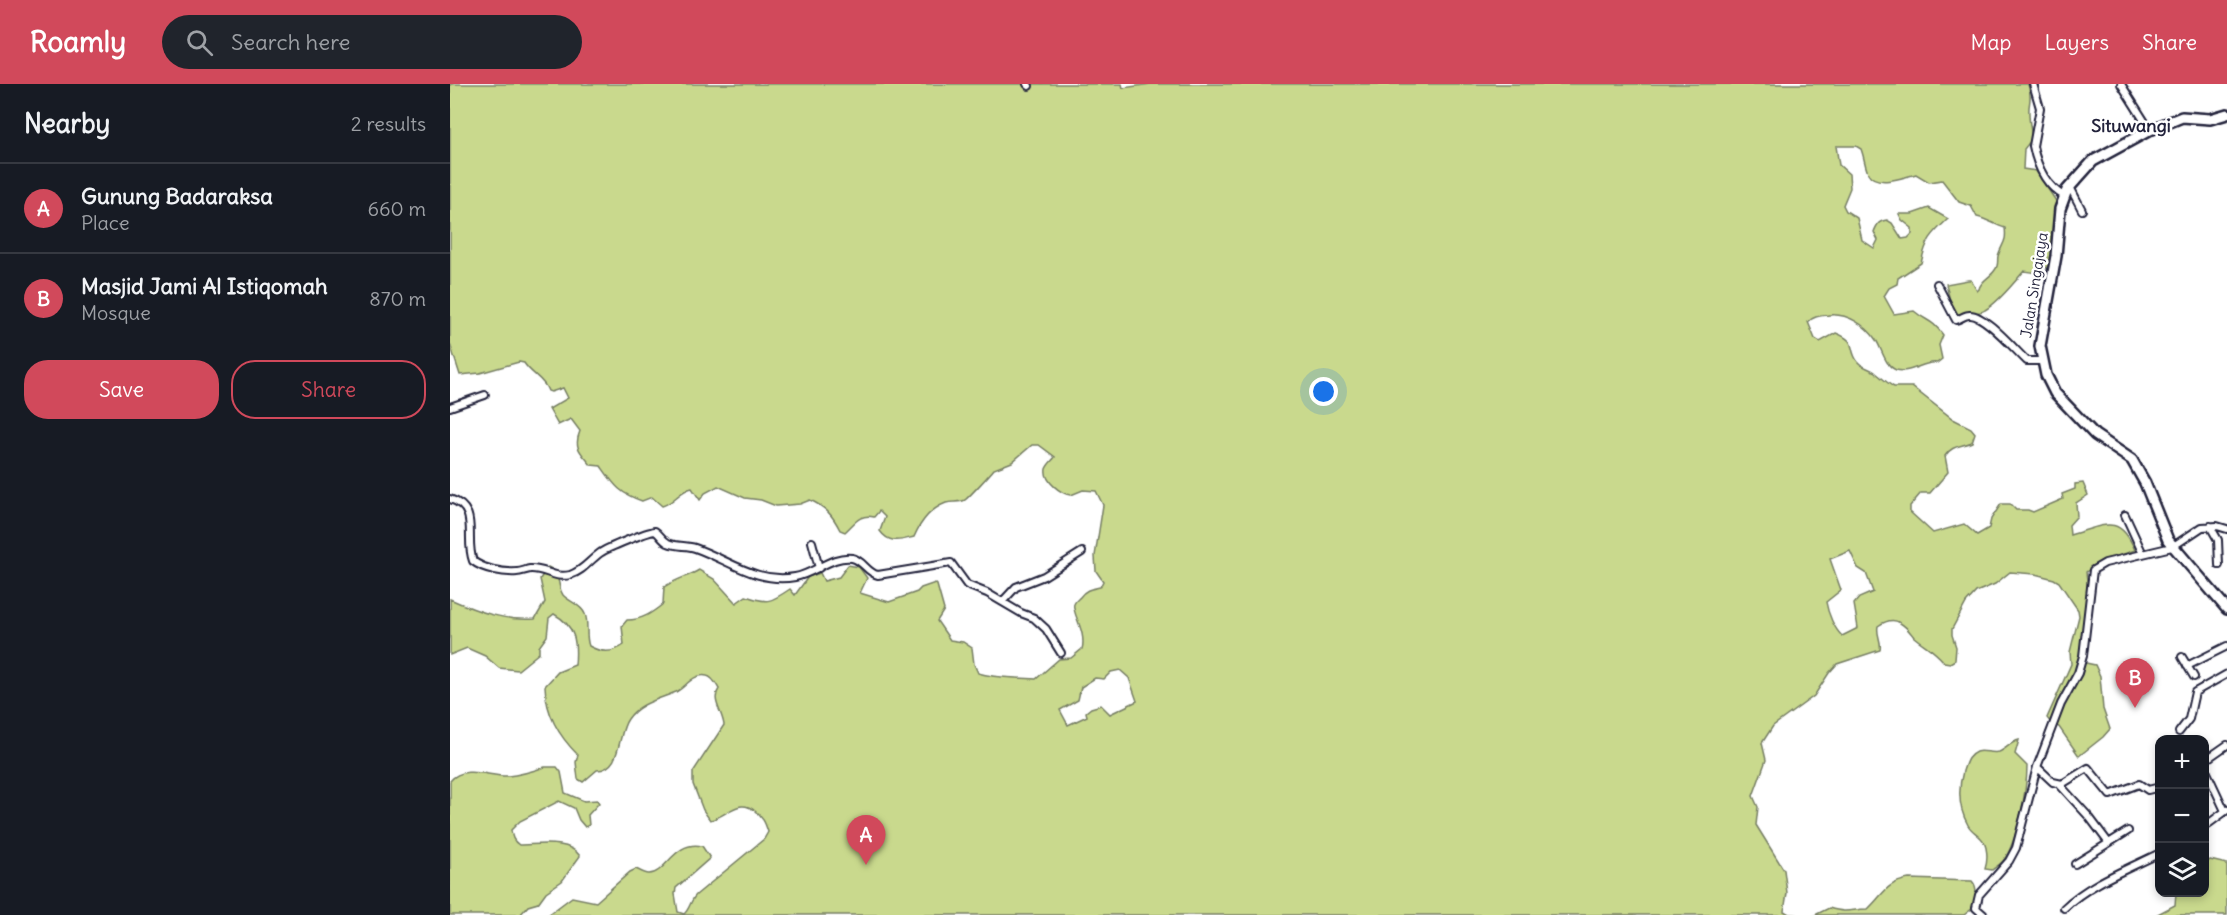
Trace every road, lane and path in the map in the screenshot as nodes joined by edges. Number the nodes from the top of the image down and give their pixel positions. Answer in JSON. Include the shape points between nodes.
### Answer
{"nodes":[{"id":1,"x":2033,"y":84,"type":"edge"},
{"id":2,"x":2121,"y":84,"type":"edge"},
{"id":3,"x":2227,"y":114,"type":"edge"},
{"id":4,"x":2150,"y":130,"type":"junction"},
{"id":5,"x":2070,"y":186,"type":"junction"},
{"id":6,"x":2064,"y":196,"type":"junction"},
{"id":7,"x":2082,"y":210,"type":"dead end"},
{"id":8,"x":1937,"y":284,"type":"dead end"},
{"id":9,"x":2043,"y":361,"type":"junction"},
{"id":10,"x":485,"y":395,"type":"dead end"},
{"id":11,"x":450,"y":407,"type":"edge"},
{"id":12,"x":450,"y":499,"type":"edge"},
{"id":13,"x":2126,"y":515,"type":"dead end"},
{"id":14,"x":2210,"y":526,"type":"junction"},
{"id":15,"x":2227,"y":529,"type":"edge"},
{"id":16,"x":812,"y":542,"type":"dead end"},
{"id":17,"x":2172,"y":547,"type":"junction"},
{"id":18,"x":1082,"y":552,"type":"dead end"},
{"id":19,"x":2143,"y":554,"type":"junction"},
{"id":20,"x":2219,"y":565,"type":"dead end"},
{"id":21,"x":819,"y":568,"type":"junction"},
{"id":22,"x":1003,"y":601,"type":"junction"},
{"id":23,"x":2227,"y":609,"type":"edge"},
{"id":24,"x":2227,"y":646,"type":"edge"},
{"id":25,"x":1061,"y":653,"type":"dead end"},
{"id":26,"x":2182,"y":657,"type":"dead end"},
{"id":27,"x":2187,"y":666,"type":"junction"},
{"id":28,"x":2227,"y":674,"type":"edge"},
{"id":29,"x":2193,"y":677,"type":"dead end"},
{"id":30,"x":2179,"y":732,"type":"dead end"},
{"id":31,"x":2227,"y":746,"type":"edge"},
{"id":32,"x":2209,"y":758,"type":"edge"},
{"id":33,"x":2037,"y":767,"type":"junction"},
{"id":34,"x":2209,"y":774,"type":"edge"},
{"id":35,"x":2059,"y":784,"type":"junction"},
{"id":36,"x":2155,"y":788,"type":"edge"},
{"id":37,"x":2226,"y":810,"type":"edge"},
{"id":38,"x":2209,"y":824,"type":"edge"},
{"id":39,"x":2128,"y":831,"type":"dead end"},
{"id":40,"x":2108,"y":842,"type":"junction"},
{"id":41,"x":2155,"y":856,"type":"edge"},
{"id":42,"x":2075,"y":864,"type":"dead end"},
{"id":43,"x":2064,"y":908,"type":"dead end"},
{"id":44,"x":1984,"y":915,"type":"edge"}],
"edges":[{"from":1,"to":6,"type":"street","via":[[2040,108],[2034,152],[2048,184]]},
{"from":2,"to":4,"type":"street"},
{"from":3,"to":4,"type":"street","name":"Jalan Singajaya","via":[[2210,119],[2182,117]]},
{"from":4,"to":5,"type":"street","name":"Jalan Singajaya","via":[[2093,161]]},
{"from":5,"to":6,"type":"street","name":"Jalan Singajaya"},
{"from":5,"to":7,"type":"street"},
{"from":6,"to":9,"type":"street","name":"Jalan Singajaya","via":[[2040,339]]},
{"from":8,"to":9,"type":"street","via":[[1956,320],[1975,316],[1995,329],[2027,361]]},
{"from":9,"to":17,"type":"street","name":"Jalan Singajaya","via":[[2055,393],[2081,422],[2132,460]]},
{"from":10,"to":11,"type":"street"},
{"from":12,"to":21,"type":"street","via":[[461,503],[469,516],[473,561],[507,572],[533,569],[550,575],[572,574],[609,548],[654,531],[668,543],[693,547],[747,573],[795,577]]},
{"from":13,"to":19,"type":"street"},
{"from":14,"to":15,"type":"street"},
{"from":14,"to":17,"type":"street","via":[[2197,529]]},
{"from":14,"to":20,"type":"street","via":[[2218,540]]},
{"from":16,"to":21,"type":"street"},
{"from":17,"to":19,"type":"street"},
{"from":17,"to":23,"type":"street","name":"Jalan Singajaya"},
{"from":18,"to":22,"type":"street","via":[[1044,576],[1016,587]]},
{"from":19,"to":33,"type":"street","via":[[2105,563],[2092,573],[2083,656]]},
{"from":21,"to":22,"type":"street","via":[[847,558],[854,558],[873,574],[951,563],[967,585]]},
{"from":22,"to":25,"type":"street","via":[[1034,618]]},
{"from":24,"to":27,"type":"street"},
{"from":26,"to":27,"type":"street"},
{"from":27,"to":29,"type":"street"},
{"from":28,"to":30,"type":"street","via":[[2195,692],[2189,719]]},
{"from":31,"to":32,"type":"street"},
{"from":33,"to":35,"type":"street"},
{"from":33,"to":44,"type":"street","via":[[2016,848],[1979,895],[1976,908]]},
{"from":34,"to":37,"type":"street"},
{"from":35,"to":36,"type":"street","via":[[2088,768],[2110,795],[2139,784],[2148,790]]},
{"from":35,"to":40,"type":"street"},
{"from":37,"to":38,"type":"street"},
{"from":39,"to":40,"type":"street"},
{"from":40,"to":42,"type":"street"},
{"from":41,"to":43,"type":"street","via":[[2095,886]]}]}
